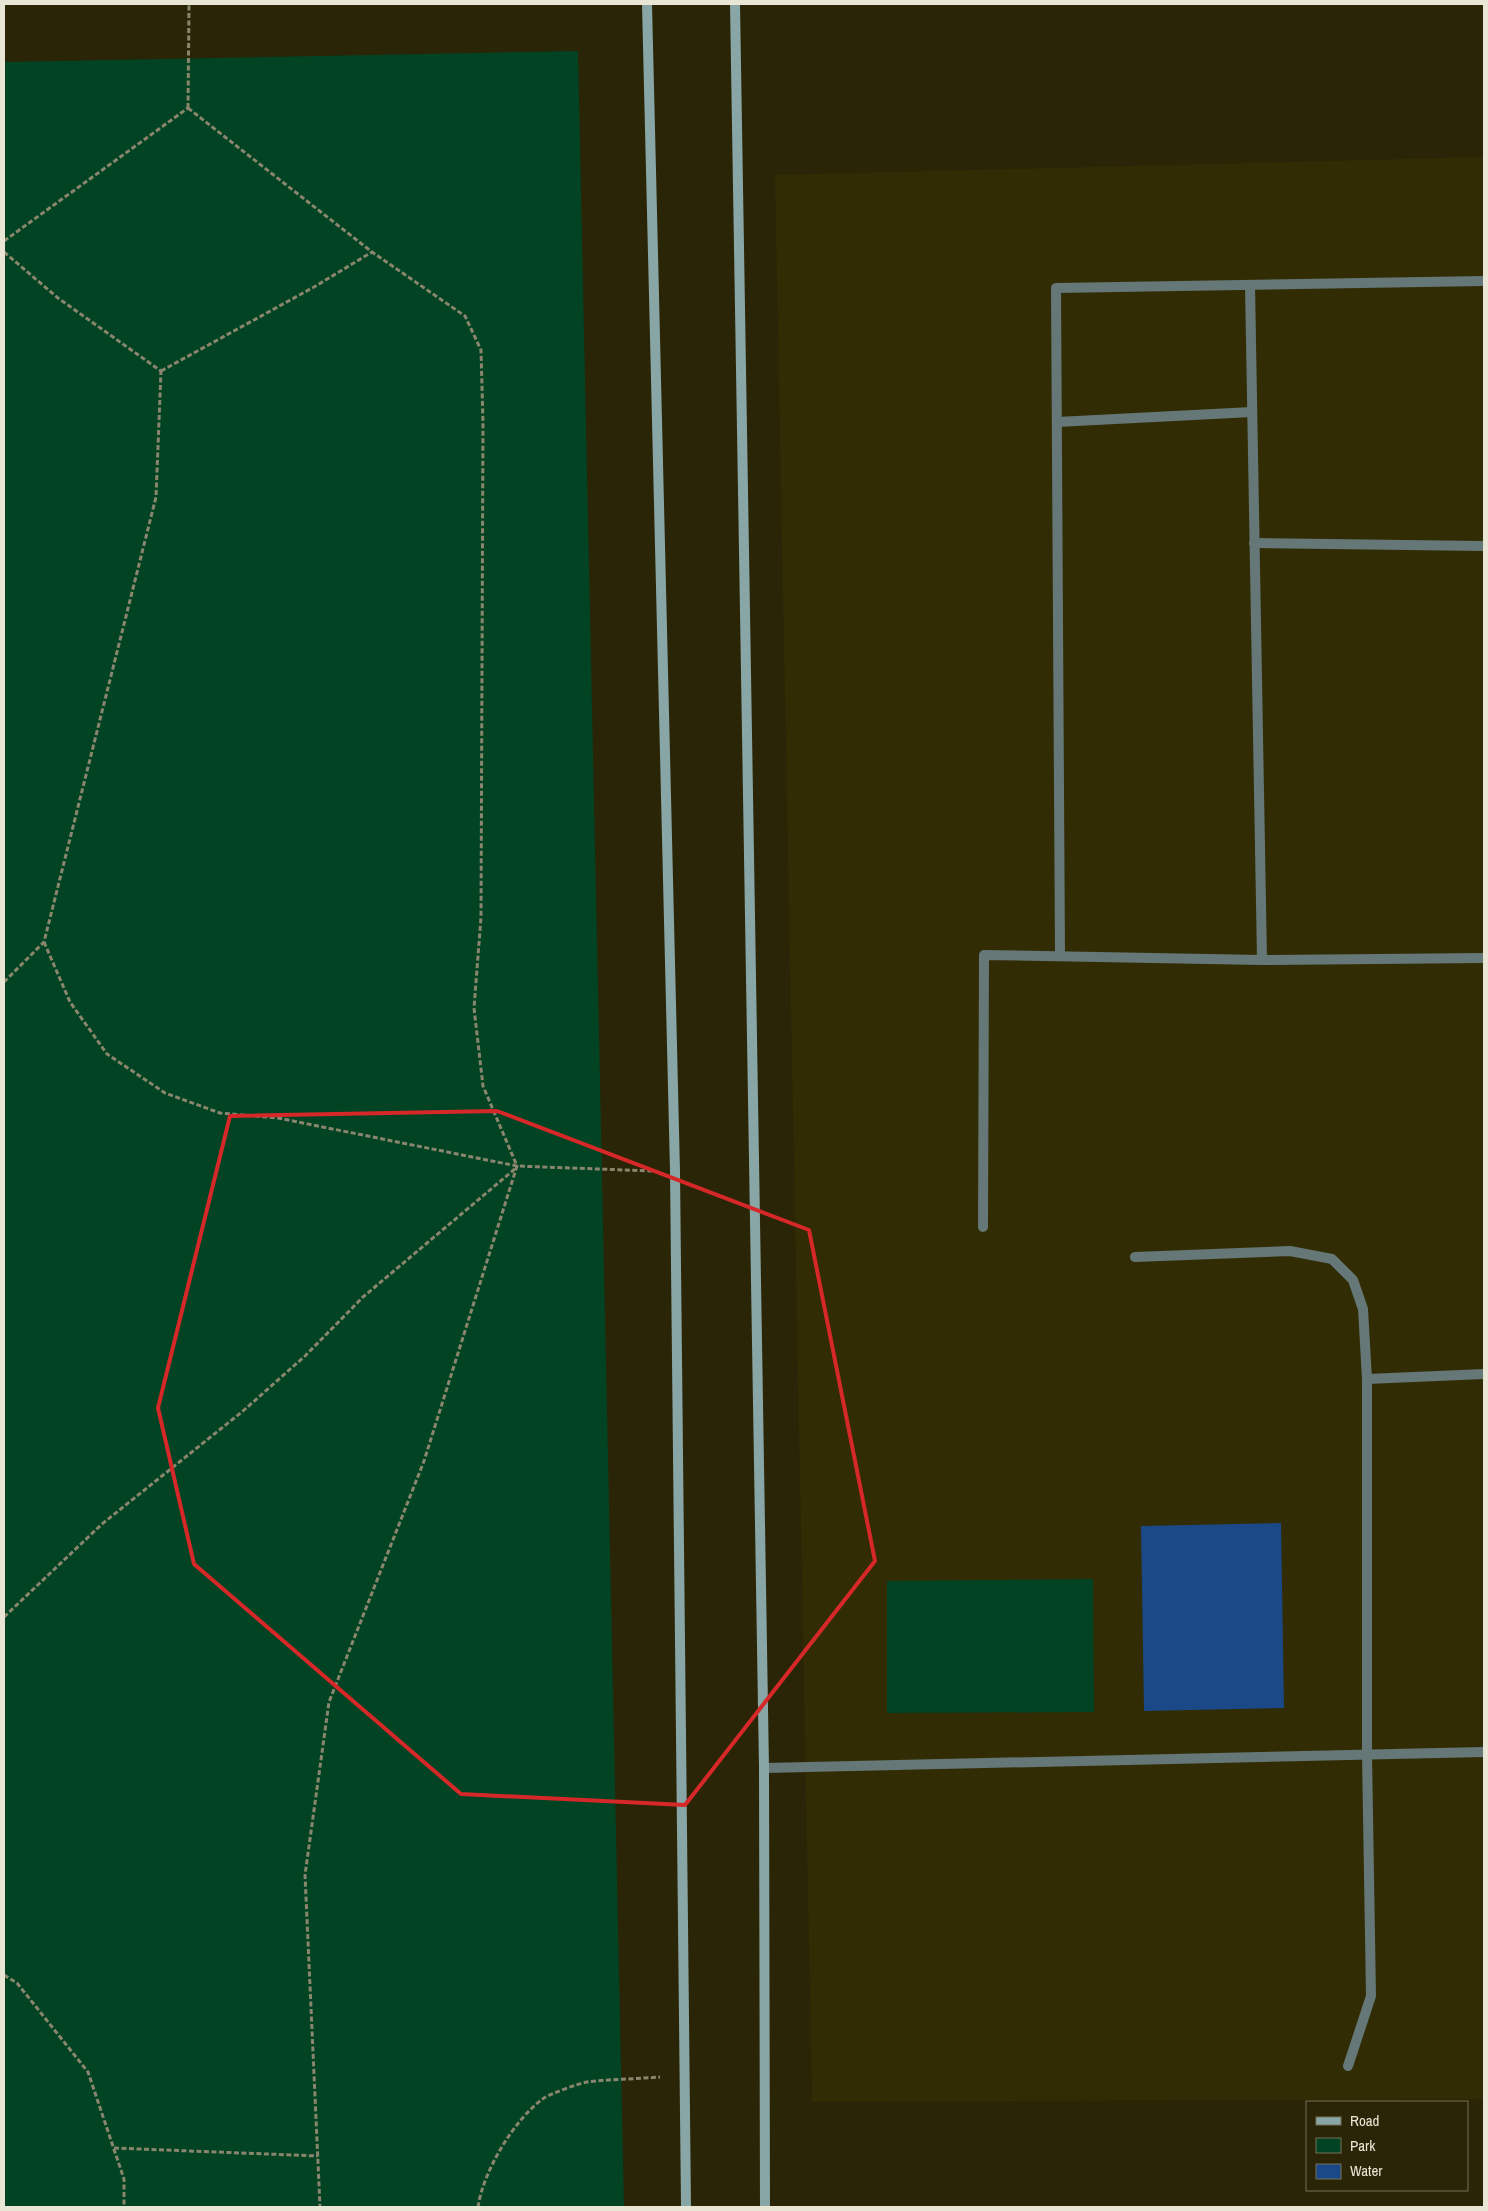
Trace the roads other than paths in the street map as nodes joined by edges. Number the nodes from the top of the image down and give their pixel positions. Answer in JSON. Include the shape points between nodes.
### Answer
{"nodes":[{"id":1,"x":647,"y":4,"type":"edge"},
{"id":2,"x":735,"y":4,"type":"edge"},
{"id":3,"x":1484,"y":282,"type":"edge"},
{"id":4,"x":1250,"y":285,"type":"junction"},
{"id":5,"x":1252,"y":412,"type":"junction"},
{"id":6,"x":1057,"y":422,"type":"junction"},
{"id":7,"x":1254,"y":542,"type":"junction"},
{"id":8,"x":1484,"y":546,"type":"edge"},
{"id":9,"x":1060,"y":955,"type":"junction"},
{"id":10,"x":1484,"y":958,"type":"edge"},
{"id":11,"x":1262,"y":960,"type":"junction"},
{"id":12,"x":983,"y":1227,"type":"dead end"},
{"id":13,"x":1135,"y":1257,"type":"dead end"},
{"id":14,"x":1484,"y":1374,"type":"edge"},
{"id":15,"x":1367,"y":1378,"type":"junction"},
{"id":16,"x":1484,"y":1752,"type":"edge"},
{"id":17,"x":1367,"y":1754,"type":"junction"},
{"id":18,"x":764,"y":1768,"type":"junction"},
{"id":19,"x":1348,"y":2066,"type":"dead end"},
{"id":20,"x":686,"y":2207,"type":"edge"},
{"id":21,"x":765,"y":2207,"type":"edge"}],
"edges":[{"from":1,"to":20,"type":"street","via":[[675,1171]]},
{"from":2,"to":18,"type":"street"},
{"from":3,"to":4,"type":"lane"},
{"from":4,"to":5,"type":"lane"},
{"from":4,"to":6,"type":"lane","via":[[1056,288]]},
{"from":5,"to":6,"type":"lane"},
{"from":5,"to":7,"type":"lane"},
{"from":6,"to":9,"type":"lane"},
{"from":7,"to":8,"type":"lane"},
{"from":7,"to":11,"type":"lane"},
{"from":9,"to":11,"type":"lane"},
{"from":9,"to":12,"type":"lane","via":[[984,954]]},
{"from":10,"to":11,"type":"lane"},
{"from":13,"to":15,"type":"lane","via":[[1290,1251],[1332,1259],[1353,1280],[1363,1309]]},
{"from":14,"to":15,"type":"lane"},
{"from":15,"to":17,"type":"lane"},
{"from":16,"to":17,"type":"lane"},
{"from":17,"to":18,"type":"lane"},
{"from":17,"to":19,"type":"lane","via":[[1371,1996]]},
{"from":18,"to":21,"type":"street"}]}
